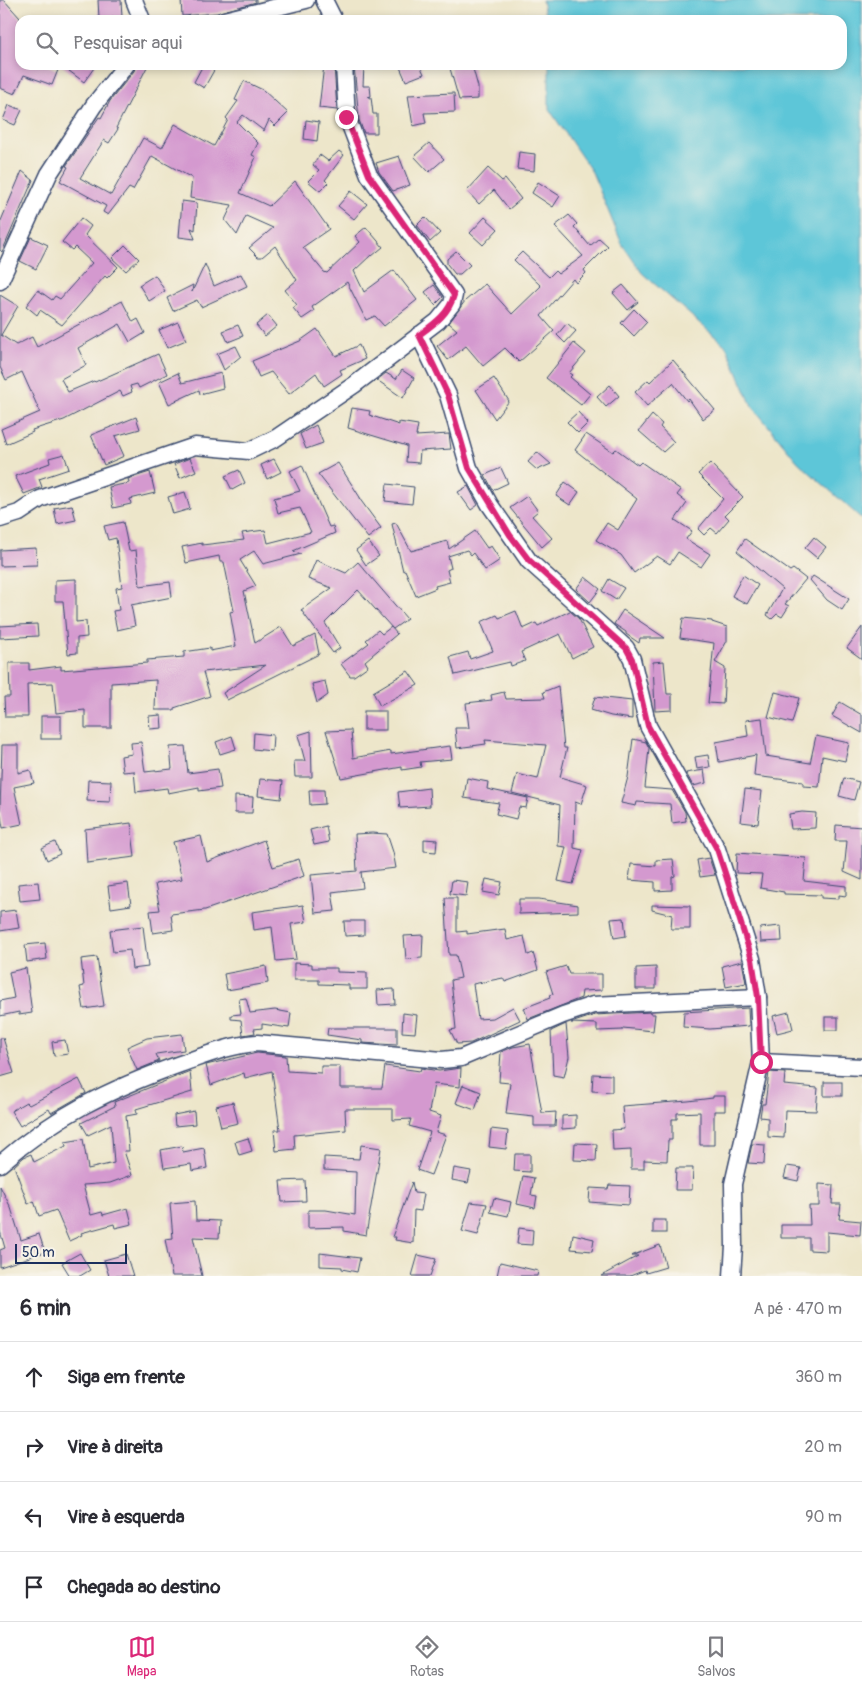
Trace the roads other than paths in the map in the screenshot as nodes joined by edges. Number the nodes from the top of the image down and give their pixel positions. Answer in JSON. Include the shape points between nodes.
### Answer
{"nodes":[{"id":1,"x":134,"y":0,"type":"edge"},
{"id":2,"x":306,"y":0,"type":"edge"},
{"id":3,"x":324,"y":0,"type":"edge"},
{"id":4,"x":140,"y":15,"type":"edge"},
{"id":5,"x":244,"y":15,"type":"edge"},
{"id":6,"x":332,"y":15,"type":"edge"},
{"id":7,"x":122,"y":70,"type":"edge"},
{"id":8,"x":344,"y":70,"type":"edge"},
{"id":9,"x":0,"y":281,"type":"edge"},
{"id":10,"x":419,"y":335,"type":"junction"},
{"id":11,"x":0,"y":519,"type":"edge"},
{"id":12,"x":758,"y":997,"type":"junction"},
{"id":13,"x":761,"y":1062,"type":"junction"},
{"id":14,"x":862,"y":1067,"type":"edge"},
{"id":15,"x":0,"y":1164,"type":"edge"},
{"id":16,"x":732,"y":1276,"type":"edge"}],
"edges":[{"from":1,"to":4,"type":"street"},
{"from":2,"to":5,"type":"street"},
{"from":3,"to":6,"type":"street"},
{"from":7,"to":9,"type":"street","via":[[94,105],[49,174]]},
{"from":8,"to":10,"type":"street","via":[[346,117],[369,175],[454,295],[452,304],[438,321]]},
{"from":10,"to":11,"type":"street","via":[[354,385],[276,438],[249,451],[195,446],[40,498],[20,513]]},
{"from":10,"to":12,"type":"street","via":[[448,395],[469,468],[490,505],[529,560],[626,648],[632,659],[648,726],[717,849],[752,959]]},
{"from":12,"to":13,"type":"street"},
{"from":12,"to":15,"type":"street","via":[[593,1005],[461,1058],[442,1060],[257,1043],[235,1044],[138,1079],[78,1107],[33,1135]]},
{"from":13,"to":14,"type":"street"},
{"from":13,"to":16,"type":"street","via":[[733,1184]]}]}
